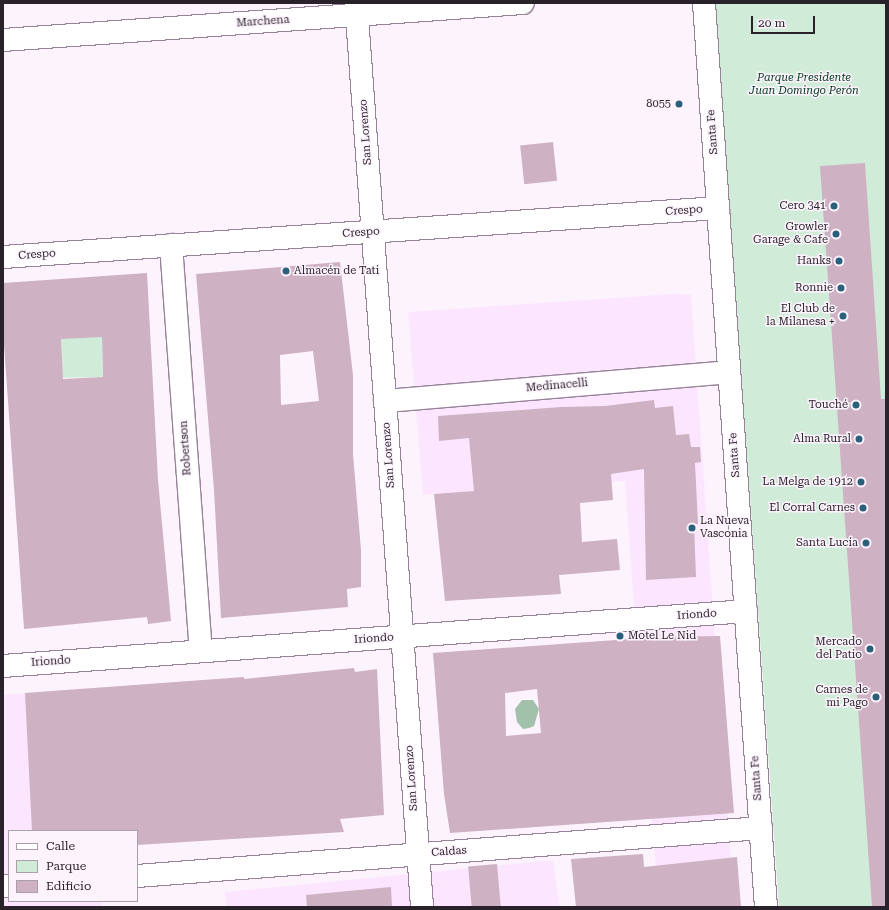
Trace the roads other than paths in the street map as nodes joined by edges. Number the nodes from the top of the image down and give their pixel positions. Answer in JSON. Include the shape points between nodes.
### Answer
{"nodes":[{"id":1,"x":523,"y":3,"type":"edge"},
{"id":2,"x":704,"y":3,"type":"edge"},
{"id":3,"x":357,"y":9,"type":"edge"},
{"id":4,"x":3,"y":40,"type":"edge"},
{"id":5,"x":718,"y":208,"type":"junction"},
{"id":6,"x":373,"y":232,"type":"junction"},
{"id":7,"x":171,"y":245,"type":"junction"},
{"id":8,"x":3,"y":257,"type":"edge"},
{"id":9,"x":729,"y":372,"type":"junction"},
{"id":10,"x":385,"y":401,"type":"junction"},
{"id":11,"x":746,"y":611,"type":"junction"},
{"id":12,"x":402,"y":637,"type":"junction"},
{"id":13,"x":201,"y":651,"type":"junction"},
{"id":14,"x":3,"y":666,"type":"edge"},
{"id":15,"x":760,"y":828,"type":"junction"},
{"id":16,"x":418,"y":854,"type":"junction"},
{"id":17,"x":138,"y":876,"type":"edge"},
{"id":18,"x":422,"y":907,"type":"edge"},
{"id":19,"x":766,"y":907,"type":"edge"}],
"edges":[{"from":1,"to":3,"type":"street","name":"Marchena"},
{"from":2,"to":5,"type":"street","name":"Santa Fe"},
{"from":3,"to":4,"type":"street","name":"Marchena"},
{"from":3,"to":6,"type":"street","name":"San Lorenzo"},
{"from":5,"to":6,"type":"street","name":"Crespo"},
{"from":5,"to":9,"type":"street","name":"Santa Fe"},
{"from":6,"to":7,"type":"street","name":"Crespo"},
{"from":6,"to":10,"type":"street","name":"San Lorenzo"},
{"from":7,"to":8,"type":"street","name":"Crespo"},
{"from":7,"to":13,"type":"street","name":"Robertson"},
{"from":9,"to":10,"type":"street","name":"Medinacelli"},
{"from":9,"to":11,"type":"street","name":"Santa Fe"},
{"from":10,"to":12,"type":"street","name":"San Lorenzo"},
{"from":11,"to":12,"type":"street","name":"Iriondo"},
{"from":11,"to":15,"type":"street","name":"Santa Fe"},
{"from":12,"to":13,"type":"street","name":"Iriondo"},
{"from":12,"to":16,"type":"street","name":"San Lorenzo"},
{"from":13,"to":14,"type":"street","name":"Iriondo"},
{"from":15,"to":16,"type":"street","name":"Caldas"},
{"from":15,"to":19,"type":"street","name":"Santa Fe"},
{"from":16,"to":17,"type":"street","name":"Caldas"},
{"from":16,"to":18,"type":"street","name":"San Lorenzo"}]}
